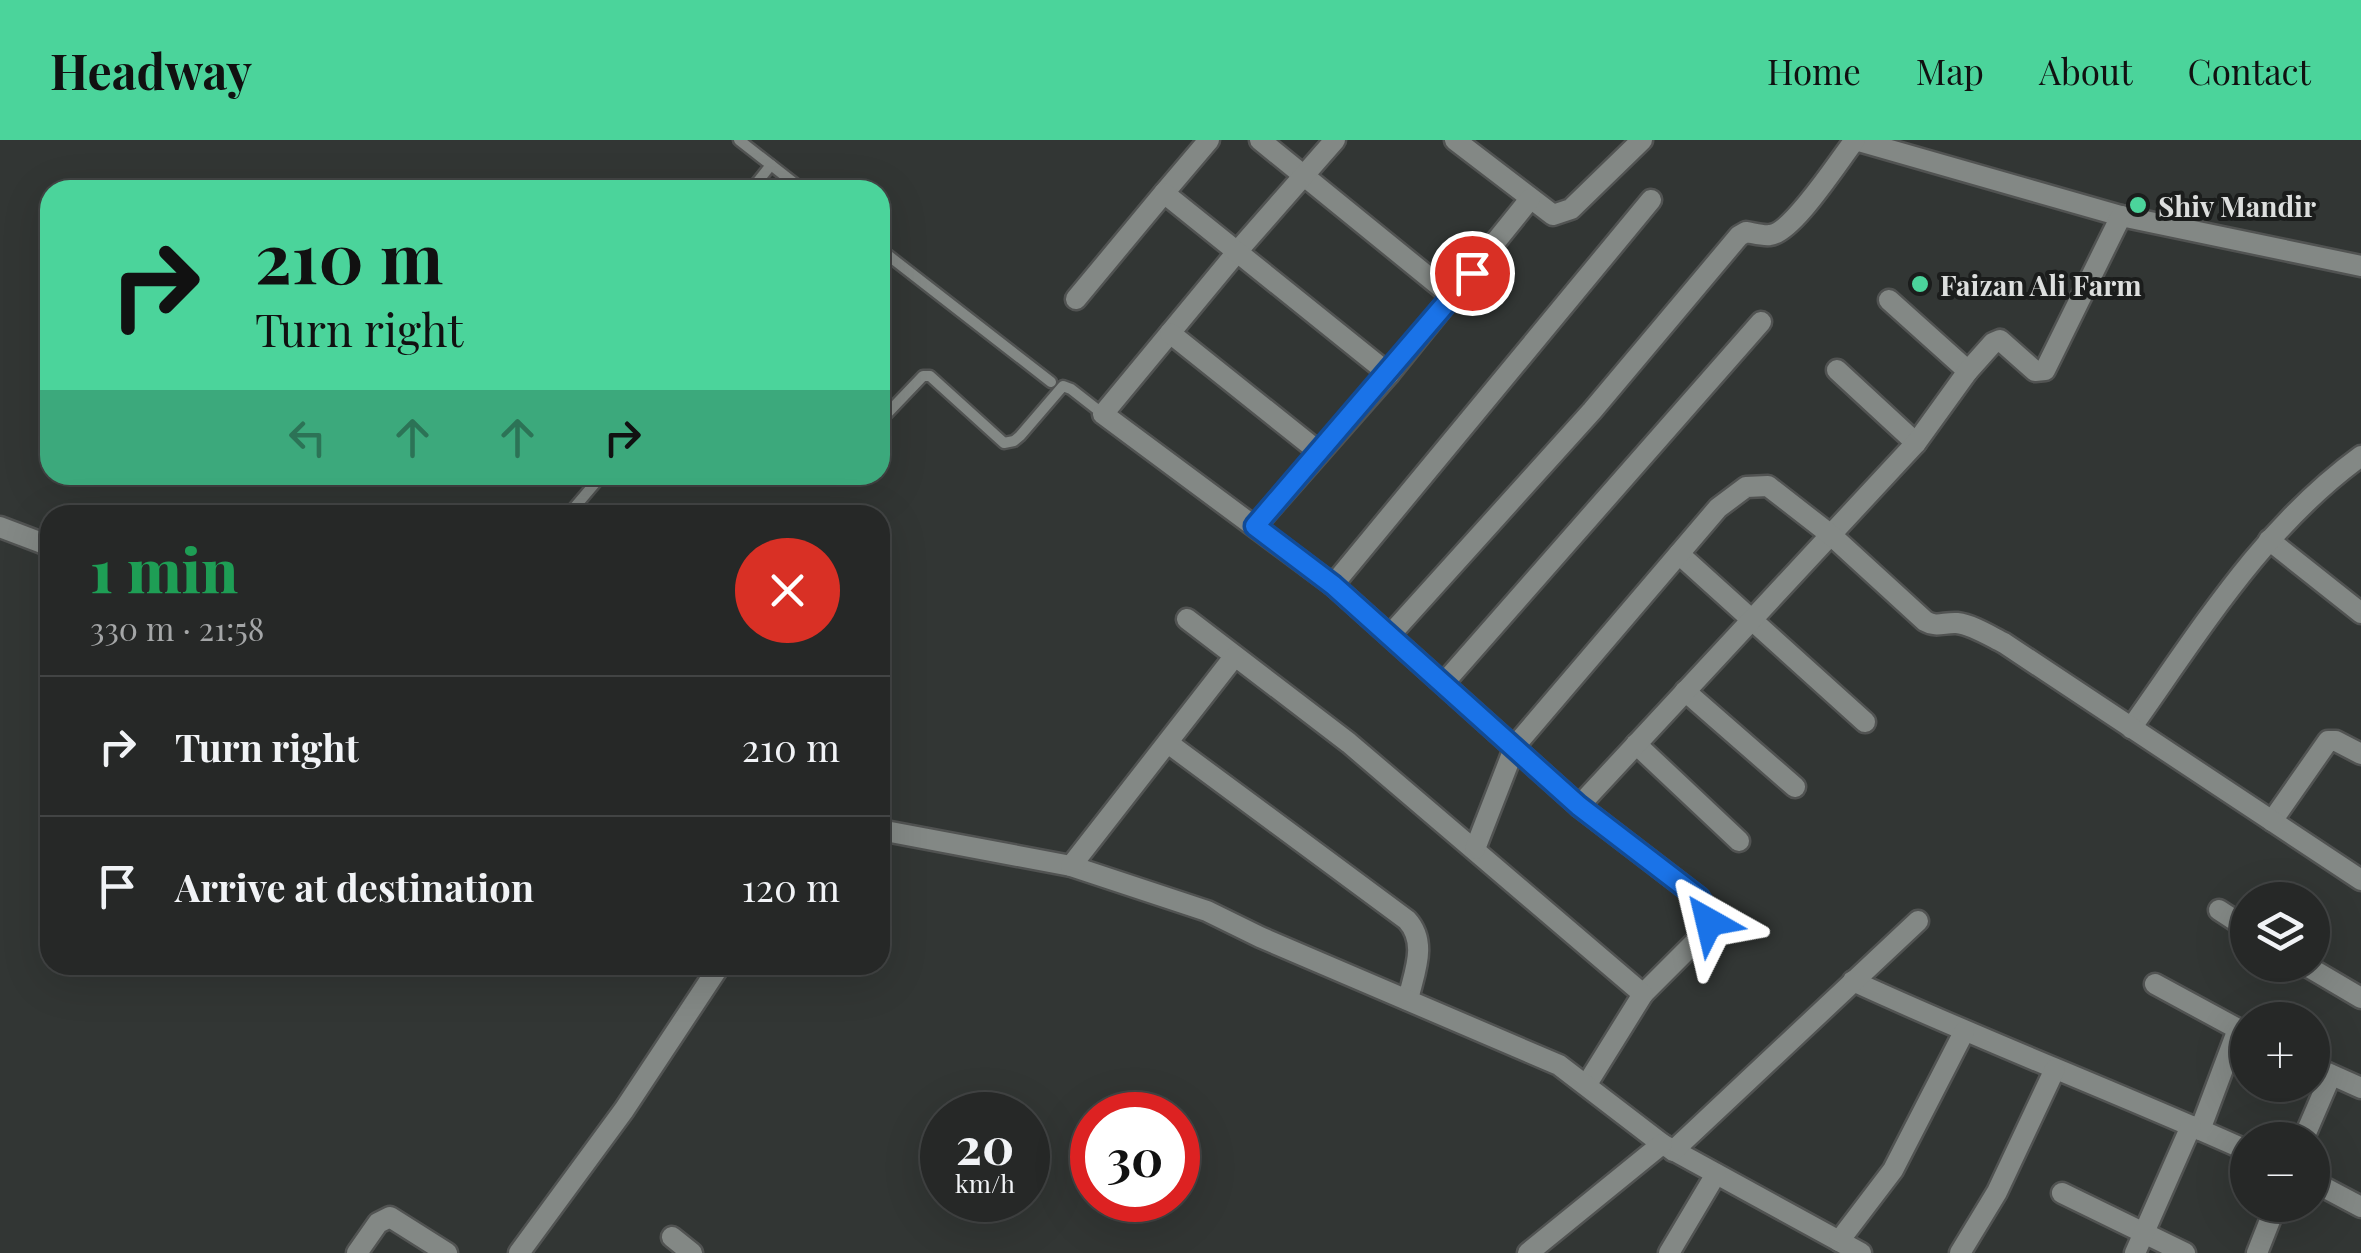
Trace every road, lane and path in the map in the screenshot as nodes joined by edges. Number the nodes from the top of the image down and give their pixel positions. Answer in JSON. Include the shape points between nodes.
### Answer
{"nodes":[{"id":1,"x":739,"y":140,"type":"edge"},
{"id":2,"x":1209,"y":140,"type":"edge"},
{"id":3,"x":1260,"y":140,"type":"edge"},
{"id":4,"x":1335,"y":140,"type":"edge"},
{"id":5,"x":1455,"y":140,"type":"edge"},
{"id":6,"x":1642,"y":140,"type":"edge"},
{"id":7,"x":1855,"y":140,"type":"edge"},
{"id":8,"x":772,"y":165,"type":"junction"},
{"id":9,"x":1306,"y":174,"type":"junction"},
{"id":10,"x":759,"y":180,"type":"edge"},
{"id":11,"x":791,"y":180,"type":"edge"},
{"id":12,"x":1164,"y":193,"type":"junction"},
{"id":13,"x":1530,"y":199,"type":"junction"},
{"id":14,"x":1651,"y":200,"type":"dead end"},
{"id":15,"x":2121,"y":216,"type":"junction"},
{"id":16,"x":1237,"y":252,"type":"junction"},
{"id":17,"x":890,"y":258,"type":"edge"},
{"id":18,"x":2361,"y":266,"type":"edge"},
{"id":19,"x":1453,"y":298,"type":"junction"},
{"id":20,"x":1076,"y":299,"type":"dead end"},
{"id":21,"x":1889,"y":300,"type":"dead end"},
{"id":22,"x":1761,"y":322,"type":"dead end"},
{"id":23,"x":1170,"y":333,"type":"junction"},
{"id":24,"x":1837,"y":370,"type":"dead end"},
{"id":25,"x":1968,"y":370,"type":"junction"},
{"id":26,"x":1389,"y":374,"type":"junction"},
{"id":27,"x":1051,"y":382,"type":"dead end"},
{"id":28,"x":890,"y":411,"type":"edge"},
{"id":29,"x":1104,"y":414,"type":"junction"},
{"id":30,"x":1916,"y":443,"type":"junction"},
{"id":31,"x":1319,"y":452,"type":"junction"},
{"id":32,"x":2361,"y":456,"type":"edge"},
{"id":33,"x":594,"y":485,"type":"edge"},
{"id":34,"x":576,"y":505,"type":"edge"},
{"id":35,"x":1255,"y":526,"type":"junction"},
{"id":36,"x":0,"y":527,"type":"edge"},
{"id":37,"x":1831,"y":535,"type":"junction"},
{"id":38,"x":2269,"y":540,"type":"junction"},
{"id":39,"x":40,"y":542,"type":"edge"},
{"id":40,"x":1679,"y":554,"type":"junction"},
{"id":41,"x":1333,"y":585,"type":"junction"},
{"id":42,"x":2361,"y":613,"type":"edge"},
{"id":43,"x":1187,"y":619,"type":"dead end"},
{"id":44,"x":1750,"y":621,"type":"junction"},
{"id":45,"x":1390,"y":636,"type":"junction"},
{"id":46,"x":1234,"y":658,"type":"junction"},
{"id":47,"x":1444,"y":683,"type":"junction"},
{"id":48,"x":1685,"y":691,"type":"junction"},
{"id":49,"x":1865,"y":722,"type":"dead end"},
{"id":50,"x":2131,"y":728,"type":"junction"},
{"id":51,"x":1168,"y":743,"type":"junction"},
{"id":52,"x":1636,"y":744,"type":"junction"},
{"id":53,"x":1515,"y":746,"type":"junction"},
{"id":54,"x":2361,"y":754,"type":"edge"},
{"id":55,"x":1795,"y":787,"type":"dead end"},
{"id":56,"x":1579,"y":806,"type":"junction"},
{"id":57,"x":2272,"y":821,"type":"junction"},
{"id":58,"x":890,"y":832,"type":"edge"},
{"id":59,"x":1738,"y":841,"type":"dead end"},
{"id":60,"x":1475,"y":849,"type":"junction"},
{"id":61,"x":1072,"y":866,"type":"junction"},
{"id":62,"x":2361,"y":880,"type":"edge"},
{"id":63,"x":2219,"y":910,"type":"dead end"},
{"id":64,"x":2230,"y":917,"type":"edge"},
{"id":65,"x":1918,"y":921,"type":"dead end"},
{"id":66,"x":713,"y":975,"type":"edge"},
{"id":67,"x":2330,"y":980,"type":"edge"},
{"id":68,"x":1853,"y":981,"type":"junction"},
{"id":69,"x":2155,"y":984,"type":"dead end"},
{"id":70,"x":1643,"y":994,"type":"junction"},
{"id":71,"x":2361,"y":998,"type":"edge"},
{"id":72,"x":1408,"y":1000,"type":"junction"},
{"id":73,"x":2230,"y":1025,"type":"edge"},
{"id":74,"x":1964,"y":1032,"type":"junction"},
{"id":75,"x":2230,"y":1058,"type":"edge"},
{"id":76,"x":2055,"y":1069,"type":"junction"},
{"id":77,"x":2330,"y":1074,"type":"edge"},
{"id":78,"x":1587,"y":1084,"type":"junction"},
{"id":79,"x":2361,"y":1088,"type":"edge"},
{"id":80,"x":2195,"y":1128,"type":"junction"},
{"id":81,"x":2230,"y":1144,"type":"edge"},
{"id":82,"x":1667,"y":1148,"type":"junction"},
{"id":83,"x":1716,"y":1174,"type":"junction"},
{"id":84,"x":2330,"y":1191,"type":"edge"},
{"id":85,"x":2062,"y":1193,"type":"dead end"},
{"id":86,"x":2361,"y":1207,"type":"edge"},
{"id":87,"x":2269,"y":1222,"type":"edge"},
{"id":88,"x":2144,"y":1233,"type":"junction"},
{"id":89,"x":672,"y":1236,"type":"dead end"},
{"id":90,"x":1839,"y":1241,"type":"junction"},
{"id":91,"x":357,"y":1253,"type":"edge"},
{"id":92,"x":447,"y":1253,"type":"edge"},
{"id":93,"x":519,"y":1253,"type":"edge"},
{"id":94,"x":692,"y":1253,"type":"edge"},
{"id":95,"x":1528,"y":1253,"type":"edge"},
{"id":96,"x":1669,"y":1253,"type":"edge"},
{"id":97,"x":1861,"y":1253,"type":"edge"},
{"id":98,"x":1960,"y":1253,"type":"edge"},
{"id":99,"x":2135,"y":1253,"type":"edge"},
{"id":100,"x":2185,"y":1253,"type":"edge"},
{"id":101,"x":2257,"y":1253,"type":"edge"}],
"edges":[{"from":1,"to":8,"type":"lane"},
{"from":2,"to":12,"type":"street"},
{"from":3,"to":9,"type":"street"},
{"from":4,"to":9,"type":"street"},
{"from":5,"to":13,"type":"street"},
{"from":6,"to":13,"type":"street","via":[[1563,214],[1553,215]]},
{"from":7,"to":15,"type":"street"},
{"from":7,"to":45,"type":"street","via":[[1780,232],[1739,236]]},
{"from":8,"to":10,"type":"lane"},
{"from":8,"to":11,"type":"lane"},
{"from":9,"to":16,"type":"street"},
{"from":9,"to":19,"type":"street"},
{"from":12,"to":16,"type":"street"},
{"from":12,"to":20,"type":"street"},
{"from":13,"to":19,"type":"street"},
{"from":14,"to":41,"type":"street"},
{"from":15,"to":18,"type":"street"},
{"from":15,"to":25,"type":"street","via":[[2045,370],[2036,371],[2000,340]]},
{"from":16,"to":23,"type":"street"},
{"from":16,"to":26,"type":"street"},
{"from":17,"to":27,"type":"lane"},
{"from":19,"to":26,"type":"street"},
{"from":21,"to":25,"type":"street"},
{"from":22,"to":47,"type":"street"},
{"from":23,"to":29,"type":"street"},
{"from":23,"to":31,"type":"street"},
{"from":24,"to":30,"type":"street"},
{"from":25,"to":30,"type":"street"},
{"from":26,"to":31,"type":"street"},
{"from":28,"to":29,"type":"lane","via":[[930,376],[1004,443],[1014,442],[1063,386]]},
{"from":29,"to":35,"type":"street"},
{"from":30,"to":37,"type":"street"},
{"from":31,"to":35,"type":"street"},
{"from":32,"to":38,"type":"street","via":[[2324,483]]},
{"from":33,"to":34,"type":"lane"},
{"from":35,"to":41,"type":"street"},
{"from":36,"to":39,"type":"street"},
{"from":37,"to":40,"type":"street","via":[[1768,486],[1746,487]]},
{"from":37,"to":44,"type":"street"},
{"from":37,"to":50,"type":"street","via":[[1925,621],[1970,626],[2004,643]]},
{"from":38,"to":42,"type":"street"},
{"from":38,"to":50,"type":"street"},
{"from":40,"to":44,"type":"street"},
{"from":40,"to":53,"type":"street"},
{"from":41,"to":45,"type":"street"},
{"from":43,"to":46,"type":"street"},
{"from":44,"to":48,"type":"street"},
{"from":44,"to":49,"type":"street"},
{"from":45,"to":47,"type":"street"},
{"from":46,"to":51,"type":"street"},
{"from":46,"to":60,"type":"street"},
{"from":47,"to":53,"type":"street"},
{"from":48,"to":52,"type":"street"},
{"from":48,"to":55,"type":"street"},
{"from":50,"to":57,"type":"street"},
{"from":51,"to":61,"type":"street"},
{"from":51,"to":72,"type":"street","via":[[1407,920],[1420,944]]},
{"from":52,"to":56,"type":"street"},
{"from":52,"to":59,"type":"street"},
{"from":53,"to":56,"type":"street"},
{"from":53,"to":60,"type":"street"},
{"from":54,"to":57,"type":"street","via":[[2328,741]]},
{"from":56,"to":70,"type":"street","via":[[1699,898],[1710,915],[1705,932]]},
{"from":57,"to":62,"type":"street"},
{"from":58,"to":61,"type":"street"},
{"from":60,"to":70,"type":"street"},
{"from":61,"to":72,"type":"street","via":[[1206,910]]},
{"from":63,"to":64,"type":"street"},
{"from":65,"to":68,"type":"street"},
{"from":66,"to":93,"type":"street"},
{"from":67,"to":71,"type":"street"},
{"from":68,"to":74,"type":"street"},
{"from":68,"to":82,"type":"street"},
{"from":69,"to":73,"type":"street"},
{"from":70,"to":78,"type":"street"},
{"from":72,"to":78,"type":"street","via":[[1559,1065]]},
{"from":74,"to":76,"type":"street"},
{"from":74,"to":90,"type":"street","via":[[1894,1170]]},
{"from":75,"to":80,"type":"street"},
{"from":76,"to":80,"type":"street"},
{"from":76,"to":98,"type":"street"},
{"from":77,"to":79,"type":"street"},
{"from":78,"to":82,"type":"street"},
{"from":80,"to":81,"type":"street"},
{"from":80,"to":88,"type":"street"},
{"from":82,"to":83,"type":"street"},
{"from":82,"to":95,"type":"street"},
{"from":83,"to":90,"type":"street"},
{"from":83,"to":96,"type":"street"},
{"from":84,"to":86,"type":"street"},
{"from":85,"to":88,"type":"street"},
{"from":87,"to":101,"type":"street"},
{"from":88,"to":99,"type":"street"},
{"from":88,"to":100,"type":"street"},
{"from":89,"to":94,"type":"street"},
{"from":90,"to":97,"type":"street"},
{"from":91,"to":92,"type":"street","via":[[390,1217]]}]}
